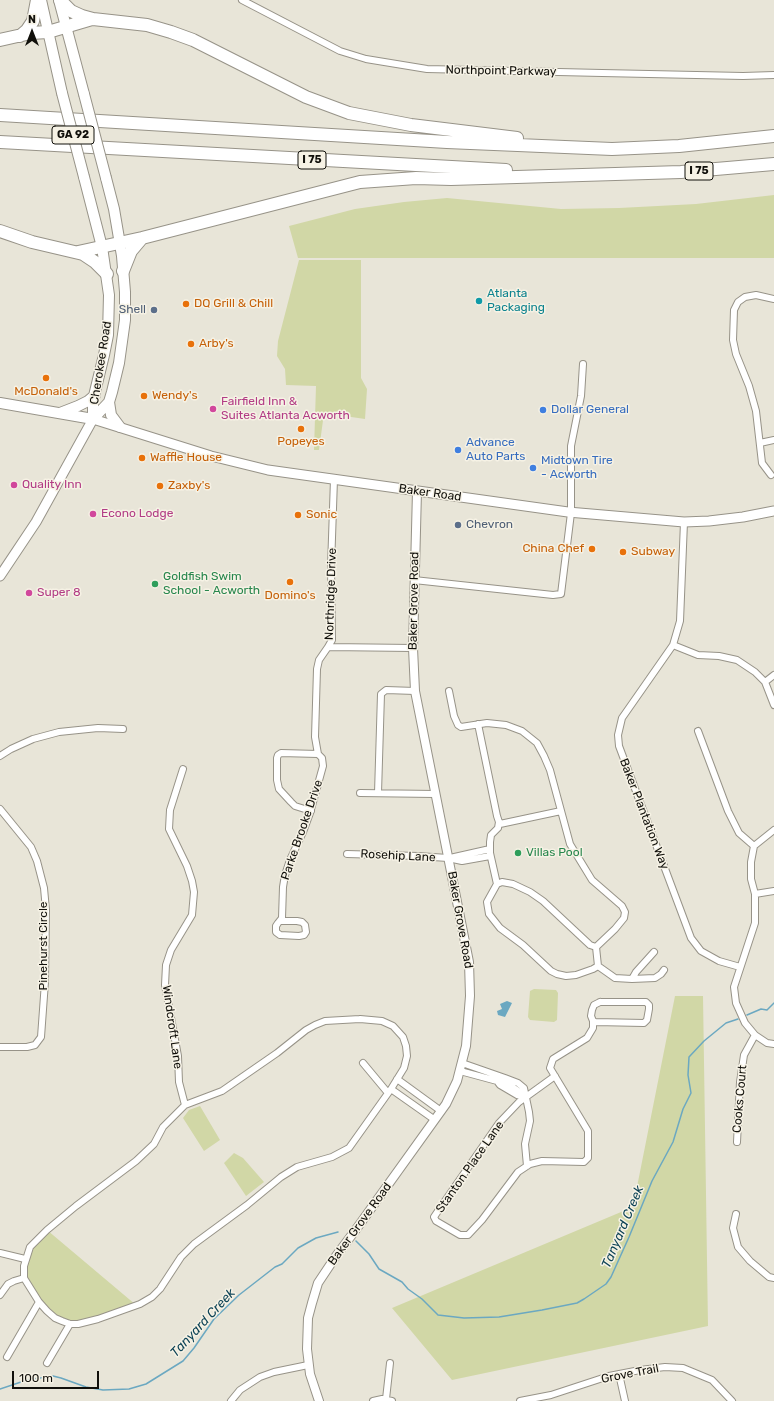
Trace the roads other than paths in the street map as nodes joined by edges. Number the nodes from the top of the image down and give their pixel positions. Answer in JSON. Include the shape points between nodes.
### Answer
{"nodes":[{"id":1,"x":37,"y":0,"type":"edge"},
{"id":2,"x":41,"y":0,"type":"edge"},
{"id":3,"x":60,"y":0,"type":"edge"},
{"id":4,"x":242,"y":0,"type":"edge"},
{"id":5,"x":93,"y":19,"type":"junction"},
{"id":6,"x":67,"y":27,"type":"junction"},
{"id":7,"x":48,"y":32,"type":"junction"},
{"id":8,"x":20,"y":36,"type":"junction"},
{"id":9,"x":0,"y":40,"type":"edge"},
{"id":10,"x":774,"y":75,"type":"edge"},
{"id":11,"x":0,"y":115,"type":"edge"},
{"id":12,"x":774,"y":136,"type":"edge"},
{"id":13,"x":0,"y":142,"type":"edge"},
{"id":14,"x":612,"y":149,"type":"junction"},
{"id":15,"x":774,"y":164,"type":"edge"},
{"id":16,"x":624,"y":175,"type":"junction"},
{"id":17,"x":0,"y":231,"type":"edge"},
{"id":18,"x":142,"y":238,"type":"junction"},
{"id":19,"x":120,"y":242,"type":"junction"},
{"id":20,"x":102,"y":247,"type":"junction"},
{"id":21,"x":78,"y":252,"type":"junction"},
{"id":22,"x":123,"y":271,"type":"junction"},
{"id":23,"x":106,"y":274,"type":"junction"},
{"id":24,"x":774,"y":298,"type":"edge"},
{"id":25,"x":583,"y":364,"type":"dead end"},
{"id":26,"x":95,"y":394,"type":"junction"},
{"id":27,"x":0,"y":402,"type":"edge"},
{"id":28,"x":109,"y":402,"type":"junction"},
{"id":29,"x":59,"y":413,"type":"junction"},
{"id":30,"x":93,"y":419,"type":"junction"},
{"id":31,"x":120,"y":427,"type":"junction"},
{"id":32,"x":774,"y":440,"type":"edge"},
{"id":33,"x":760,"y":443,"type":"junction"},
{"id":34,"x":771,"y":476,"type":"dead end"},
{"id":35,"x":334,"y":479,"type":"junction"},
{"id":36,"x":417,"y":491,"type":"junction"},
{"id":37,"x":774,"y":511,"type":"edge"},
{"id":38,"x":571,"y":513,"type":"junction"},
{"id":39,"x":684,"y":522,"type":"junction"},
{"id":40,"x":0,"y":576,"type":"edge"},
{"id":41,"x":414,"y":580,"type":"junction"},
{"id":42,"x":673,"y":645,"type":"junction"},
{"id":43,"x":328,"y":648,"type":"junction"},
{"id":44,"x":413,"y":648,"type":"junction"},
{"id":45,"x":774,"y":675,"type":"edge"},
{"id":46,"x":765,"y":682,"type":"junction"},
{"id":47,"x":415,"y":691,"type":"junction"},
{"id":48,"x":449,"y":691,"type":"dead end"},
{"id":49,"x":774,"y":706,"type":"edge"},
{"id":50,"x":478,"y":724,"type":"junction"},
{"id":51,"x":123,"y":729,"type":"dead end"},
{"id":52,"x":698,"y":731,"type":"dead end"},
{"id":53,"x":318,"y":754,"type":"junction"},
{"id":54,"x":0,"y":756,"type":"edge"},
{"id":55,"x":183,"y":769,"type":"dead end"},
{"id":56,"x":360,"y":793,"type":"dead end"},
{"id":57,"x":378,"y":793,"type":"junction"},
{"id":58,"x":436,"y":794,"type":"junction"},
{"id":59,"x":0,"y":809,"type":"edge"},
{"id":60,"x":561,"y":810,"type":"junction"},
{"id":61,"x":310,"y":811,"type":"junction"},
{"id":62,"x":500,"y":824,"type":"junction"},
{"id":63,"x":774,"y":830,"type":"edge"},
{"id":64,"x":754,"y":846,"type":"junction"},
{"id":65,"x":490,"y":853,"type":"junction"},
{"id":66,"x":347,"y":854,"type":"dead end"},
{"id":67,"x":448,"y":858,"type":"junction"},
{"id":68,"x":497,"y":884,"type":"junction"},
{"id":69,"x":774,"y":891,"type":"edge"},
{"id":70,"x":755,"y":894,"type":"junction"},
{"id":71,"x":280,"y":921,"type":"junction"},
{"id":72,"x":596,"y":947,"type":"junction"},
{"id":73,"x":654,"y":952,"type":"dead end"},
{"id":74,"x":598,"y":966,"type":"junction"},
{"id":75,"x":740,"y":967,"type":"junction"},
{"id":76,"x":664,"y":970,"type":"dead end"},
{"id":77,"x":632,"y":979,"type":"junction"},
{"id":78,"x":593,"y":1021,"type":"junction"},
{"id":79,"x":755,"y":1035,"type":"junction"},
{"id":80,"x":774,"y":1044,"type":"edge"},
{"id":81,"x":0,"y":1047,"type":"edge"},
{"id":82,"x":363,"y":1063,"type":"dead end"},
{"id":83,"x":461,"y":1067,"type":"junction"},
{"id":84,"x":555,"y":1076,"type":"junction"},
{"id":85,"x":397,"y":1079,"type":"junction"},
{"id":86,"x":389,"y":1091,"type":"junction"},
{"id":87,"x":525,"y":1097,"type":"junction"},
{"id":88,"x":185,"y":1105,"type":"junction"},
{"id":89,"x":441,"y":1111,"type":"junction"},
{"id":90,"x":435,"y":1120,"type":"junction"},
{"id":91,"x":737,"y":1142,"type":"dead end"},
{"id":92,"x":527,"y":1166,"type":"junction"},
{"id":93,"x":736,"y":1214,"type":"dead end"},
{"id":94,"x":0,"y":1253,"type":"edge"},
{"id":95,"x":25,"y":1259,"type":"junction"},
{"id":96,"x":24,"y":1278,"type":"junction"},
{"id":97,"x":774,"y":1278,"type":"edge"},
{"id":98,"x":0,"y":1296,"type":"edge"},
{"id":99,"x":39,"y":1302,"type":"junction"},
{"id":100,"x":70,"y":1324,"type":"junction"},
{"id":101,"x":7,"y":1357,"type":"dead end"},
{"id":102,"x":47,"y":1363,"type":"dead end"},
{"id":103,"x":390,"y":1364,"type":"dead end"},
{"id":104,"x":308,"y":1365,"type":"junction"},
{"id":105,"x":619,"y":1374,"type":"junction"},
{"id":106,"x":551,"y":1398,"type":"edge"},
{"id":107,"x":389,"y":1400,"type":"edge"},
{"id":108,"x":231,"y":1401,"type":"edge"},
{"id":109,"x":319,"y":1401,"type":"edge"},
{"id":110,"x":373,"y":1401,"type":"edge"},
{"id":111,"x":520,"y":1401,"type":"edge"},
{"id":112,"x":625,"y":1401,"type":"edge"},
{"id":113,"x":732,"y":1401,"type":"edge"}],
"edges":[{"from":1,"to":8,"type":"highway","via":[[33,21]]},
{"from":2,"to":7,"type":"main road","name":"Cherokee Road","number":"GA 92"},
{"from":3,"to":5,"type":"highway","via":[[74,13]]},
{"from":3,"to":6,"type":"main road","name":"Cherokee Road","number":"GA 92"},
{"from":4,"to":10,"type":"street","name":"Northpoint Parkway","via":[[340,51],[366,59],[427,69]]},
{"from":5,"to":6,"type":"highway"},
{"from":5,"to":14,"type":"highway","via":[[147,25],[171,32],[214,50],[306,97],[364,116],[450,130]]},
{"from":6,"to":7,"type":"highway"},
{"from":6,"to":19,"type":"main road","name":"Cherokee Road","number":"GA 92","bridge":true,"via":[[114,209]]},
{"from":7,"to":8,"type":"highway"},
{"from":7,"to":20,"type":"main road","name":"Cherokee Road","number":"GA 92","bridge":true},
{"from":8,"to":9,"type":"highway"},
{"from":11,"to":14,"type":"highway","number":"I 75","via":[[447,142]]},
{"from":12,"to":14,"type":"highway","number":"I 75","via":[[679,146]]},
{"from":13,"to":16,"type":"highway","number":"I 75"},
{"from":15,"to":16,"type":"highway","number":"I 75"},
{"from":16,"to":18,"type":"highway","via":[[367,181]]},
{"from":17,"to":21,"type":"highway","via":[[32,242]]},
{"from":18,"to":19,"type":"highway"},
{"from":18,"to":22,"type":"highway","via":[[131,251]]},
{"from":19,"to":20,"type":"highway"},
{"from":19,"to":22,"type":"main road","name":"Cherokee Road","number":"GA 92"},
{"from":20,"to":21,"type":"highway"},
{"from":20,"to":23,"type":"main road","name":"Cherokee Road","number":"GA 92"},
{"from":21,"to":23,"type":"highway","via":[[95,262]]},
{"from":22,"to":28,"type":"main road","name":"Cherokee Road","number":"GA 92","via":[[125,306],[122,346]]},
{"from":23,"to":26,"type":"main road","name":"Cherokee Road","number":"GA 92","via":[[109,296],[108,335]]},
{"from":24,"to":33,"type":"street","via":[[756,295],[745,297],[738,302],[734,310],[733,340],[756,411]]},
{"from":25,"to":38,"type":"street","via":[[581,396],[571,446]]},
{"from":26,"to":29,"type":"main road","via":[[88,401]]},
{"from":26,"to":30,"type":"main road","name":"Cherokee Road","number":"GA 92"},
{"from":27,"to":29,"type":"main road"},
{"from":28,"to":30,"type":"main road","name":"Cherokee Road","number":"GA 92"},
{"from":28,"to":31,"type":"main road","via":[[111,415]]},
{"from":29,"to":30,"type":"main road"},
{"from":30,"to":31,"type":"main road","name":"Baker Road"},
{"from":30,"to":40,"type":"main road","via":[[36,522]]},
{"from":31,"to":35,"type":"main road","name":"Baker Road","via":[[211,456],[268,470]]},
{"from":32,"to":33,"type":"street"},
{"from":33,"to":34,"type":"street","via":[[762,463]]},
{"from":35,"to":36,"type":"main road","name":"Baker Road"},
{"from":35,"to":43,"type":"street","name":"Northridge Drive","via":[[332,640]]},
{"from":36,"to":38,"type":"main road","name":"Baker Road"},
{"from":36,"to":41,"type":"street","name":"Baker Grove Road"},
{"from":37,"to":39,"type":"main road","name":"Baker Road","via":[[722,520]]},
{"from":38,"to":39,"type":"main road","name":"Baker Road"},
{"from":38,"to":41,"type":"street","via":[[561,594]]},
{"from":39,"to":42,"type":"street","name":"Baker Plantation Way","via":[[680,621]]},
{"from":41,"to":44,"type":"street","name":"Baker Grove Road"},
{"from":42,"to":46,"type":"street","via":[[698,655],[737,660]]},
{"from":42,"to":75,"type":"street","name":"Baker Plantation Way","via":[[622,718],[618,735],[619,746],[691,938],[701,951],[719,961]]},
{"from":43,"to":44,"type":"street","name":"Northridge Drive"},
{"from":43,"to":53,"type":"street","name":"Parke Brooke Drive","via":[[319,660],[317,669],[315,737]]},
{"from":44,"to":47,"type":"street","name":"Baker Grove Road"},
{"from":45,"to":46,"type":"street"},
{"from":46,"to":49,"type":"street"},
{"from":47,"to":57,"type":"street","via":[[386,690],[381,694]]},
{"from":47,"to":58,"type":"street","name":"Baker Grove Road"},
{"from":48,"to":50,"type":"street","via":[[458,725],[461,727]]},
{"from":50,"to":60,"type":"street","via":[[492,723],[514,727],[537,743],[550,770]]},
{"from":50,"to":62,"type":"street"},
{"from":51,"to":54,"type":"street","via":[[98,728],[59,732],[33,739]]},
{"from":52,"to":64,"type":"street","via":[[739,833]]},
{"from":53,"to":61,"type":"street","name":"Parke Brooke Drive","via":[[322,758],[323,766]]},
{"from":53,"to":61,"type":"street","via":[[281,753],[277,758],[279,789],[296,806]]},
{"from":55,"to":88,"type":"street","name":"Windcroft Lane","via":[[170,810],[169,829],[187,866],[194,892],[192,915],[171,950],[166,965],[165,985],[178,1056],[179,1082]]},
{"from":56,"to":57,"type":"street"},
{"from":57,"to":58,"type":"street"},
{"from":58,"to":67,"type":"street","name":"Baker Grove Road"},
{"from":59,"to":81,"type":"street","name":"Pinehurst Circle","via":[[30,847],[37,861],[44,888],[46,910],[45,982],[40,1037],[35,1045]]},
{"from":60,"to":62,"type":"street"},
{"from":60,"to":72,"type":"street","via":[[570,844],[584,869],[624,910],[625,916],[621,922]]},
{"from":61,"to":71,"type":"street","name":"Parke Brooke Drive","via":[[285,875]]},
{"from":62,"to":65,"type":"street","via":[[491,835]]},
{"from":63,"to":64,"type":"street"},
{"from":64,"to":70,"type":"street","via":[[751,879]]},
{"from":65,"to":67,"type":"street","name":"Rosehip Lane","via":[[462,861]]},
{"from":65,"to":68,"type":"street"},
{"from":66,"to":67,"type":"street","name":"Rosehip Lane"},
{"from":67,"to":83,"type":"street","name":"Baker Grove Road","via":[[466,942],[470,975],[469,1009]]},
{"from":68,"to":72,"type":"street","via":[[513,884],[534,895],[590,945]]},
{"from":68,"to":74,"type":"street","via":[[487,902],[489,914],[500,928],[529,949],[551,971],[566,976],[576,975]]},
{"from":69,"to":70,"type":"street"},
{"from":70,"to":75,"type":"street","via":[[755,923]]},
{"from":71,"to":71,"type":"street","name":"Parke Brooke Drive","via":[[276,926],[276,932],[280,935],[300,936],[306,932],[302,922]]},
{"from":72,"to":74,"type":"street"},
{"from":73,"to":77,"type":"street"},
{"from":74,"to":77,"type":"street","via":[[615,978]]},
{"from":75,"to":79,"type":"street","via":[[734,987],[736,1003]]},
{"from":76,"to":77,"type":"street","via":[[655,978]]},
{"from":78,"to":78,"type":"street","via":[[592,1010],[594,1005],[600,1002],[646,1002],[649,1005],[647,1020],[644,1023]]},
{"from":78,"to":84,"type":"street","name":"Stanton Place Lane","via":[[593,1028],[587,1038],[553,1059],[550,1068]]},
{"from":79,"to":80,"type":"street","via":[[767,1043]]},
{"from":79,"to":91,"type":"street","name":"Cooks Court","via":[[744,1055]]},
{"from":82,"to":86,"type":"street"},
{"from":83,"to":87,"type":"street","via":[[505,1082]]},
{"from":83,"to":87,"type":"street","via":[[488,1071],[518,1083],[524,1088]]},
{"from":83,"to":89,"type":"street","name":"Baker Grove Road","via":[[453,1090]]},
{"from":84,"to":87,"type":"street"},
{"from":84,"to":92,"type":"street","name":"Stanton Place Lane","via":[[588,1131],[588,1158],[584,1162],[542,1161]]},
{"from":85,"to":86,"type":"street"},
{"from":85,"to":88,"type":"street","via":[[405,1065],[407,1051],[403,1037],[393,1026],[372,1020],[325,1021],[306,1030],[222,1091]]},
{"from":85,"to":89,"type":"street"},
{"from":86,"to":90,"type":"street"},
{"from":86,"to":100,"type":"street","via":[[349,1148],[337,1155],[297,1167],[281,1177],[187,1250],[152,1297],[98,1319]]},
{"from":87,"to":92,"type":"street","via":[[530,1121],[525,1144]]},
{"from":87,"to":92,"type":"street","name":"Stanton Place Lane","via":[[509,1111],[434,1218],[460,1235],[468,1235],[518,1172]]},
{"from":88,"to":95,"type":"street","via":[[163,1127],[154,1144],[47,1230],[30,1247]]},
{"from":89,"to":90,"type":"street","name":"Baker Grove Road"},
{"from":90,"to":104,"type":"street","name":"Baker Grove Road","via":[[318,1283],[308,1318]]},
{"from":93,"to":97,"type":"street","via":[[734,1228],[738,1247],[750,1262]]},
{"from":94,"to":95,"type":"street"},
{"from":95,"to":96,"type":"street"},
{"from":96,"to":98,"type":"street","via":[[8,1284]]},
{"from":96,"to":99,"type":"street"},
{"from":99,"to":100,"type":"street","via":[[55,1318]]},
{"from":99,"to":101,"type":"street"},
{"from":100,"to":102,"type":"street"},
{"from":103,"to":107,"type":"street"},
{"from":104,"to":108,"type":"street","via":[[260,1377],[240,1390]]},
{"from":104,"to":109,"type":"street","name":"Baker Grove Road"},
{"from":105,"to":106,"type":"street","name":"Grove Trail"},
{"from":105,"to":112,"type":"street"},
{"from":105,"to":113,"type":"street","name":"Grove Trail","via":[[666,1367],[683,1368],[712,1380]]},
{"from":106,"to":111,"type":"street","name":"Grove Trail"},
{"from":107,"to":110,"type":"street"}]}
